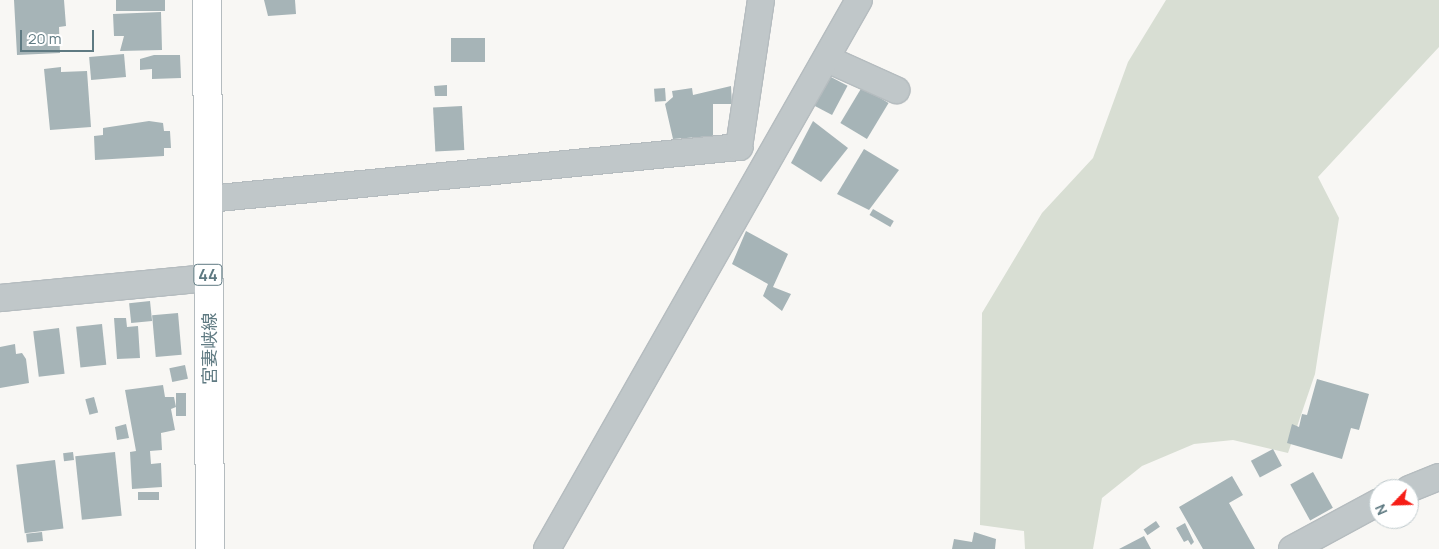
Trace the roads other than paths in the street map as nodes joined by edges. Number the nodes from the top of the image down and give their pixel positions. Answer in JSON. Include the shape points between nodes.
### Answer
{"nodes":[{"id":1,"x":207,"y":0,"type":"edge"},
{"id":2,"x":761,"y":0,"type":"edge"},
{"id":3,"x":859,"y":0,"type":"edge"},
{"id":4,"x":827,"y":59,"type":"junction"},
{"id":5,"x":896,"y":90,"type":"dead end"},
{"id":6,"x":779,"y":144,"type":"junction"},
{"id":7,"x":739,"y":147,"type":"junction"},
{"id":8,"x":208,"y":199,"type":"junction"},
{"id":9,"x":208,"y":278,"type":"junction"},
{"id":10,"x":0,"y":298,"type":"edge"},
{"id":11,"x":1439,"y":477,"type":"edge"},
{"id":12,"x":1419,"y":485,"type":"edge"},
{"id":13,"x":1369,"y":507,"type":"edge"},
{"id":14,"x":210,"y":549,"type":"edge"},
{"id":15,"x":547,"y":549,"type":"edge"},
{"id":16,"x":1292,"y":549,"type":"edge"}],
"edges":[{"from":1,"to":8,"type":"main road","name":"宮妻峡線","number":"44"},
{"from":2,"to":7,"type":"street"},
{"from":3,"to":4,"type":"street"},
{"from":4,"to":5,"type":"street"},
{"from":4,"to":6,"type":"street"},
{"from":6,"to":7,"type":"street"},
{"from":6,"to":15,"type":"street"},
{"from":7,"to":8,"type":"street"},
{"from":8,"to":9,"type":"main road","name":"宮妻峡線","number":"44"},
{"from":9,"to":10,"type":"street"},
{"from":9,"to":14,"type":"main road","name":"宮妻峡線","number":"44"},
{"from":11,"to":12,"type":"street"},
{"from":13,"to":16,"type":"street"}]}
